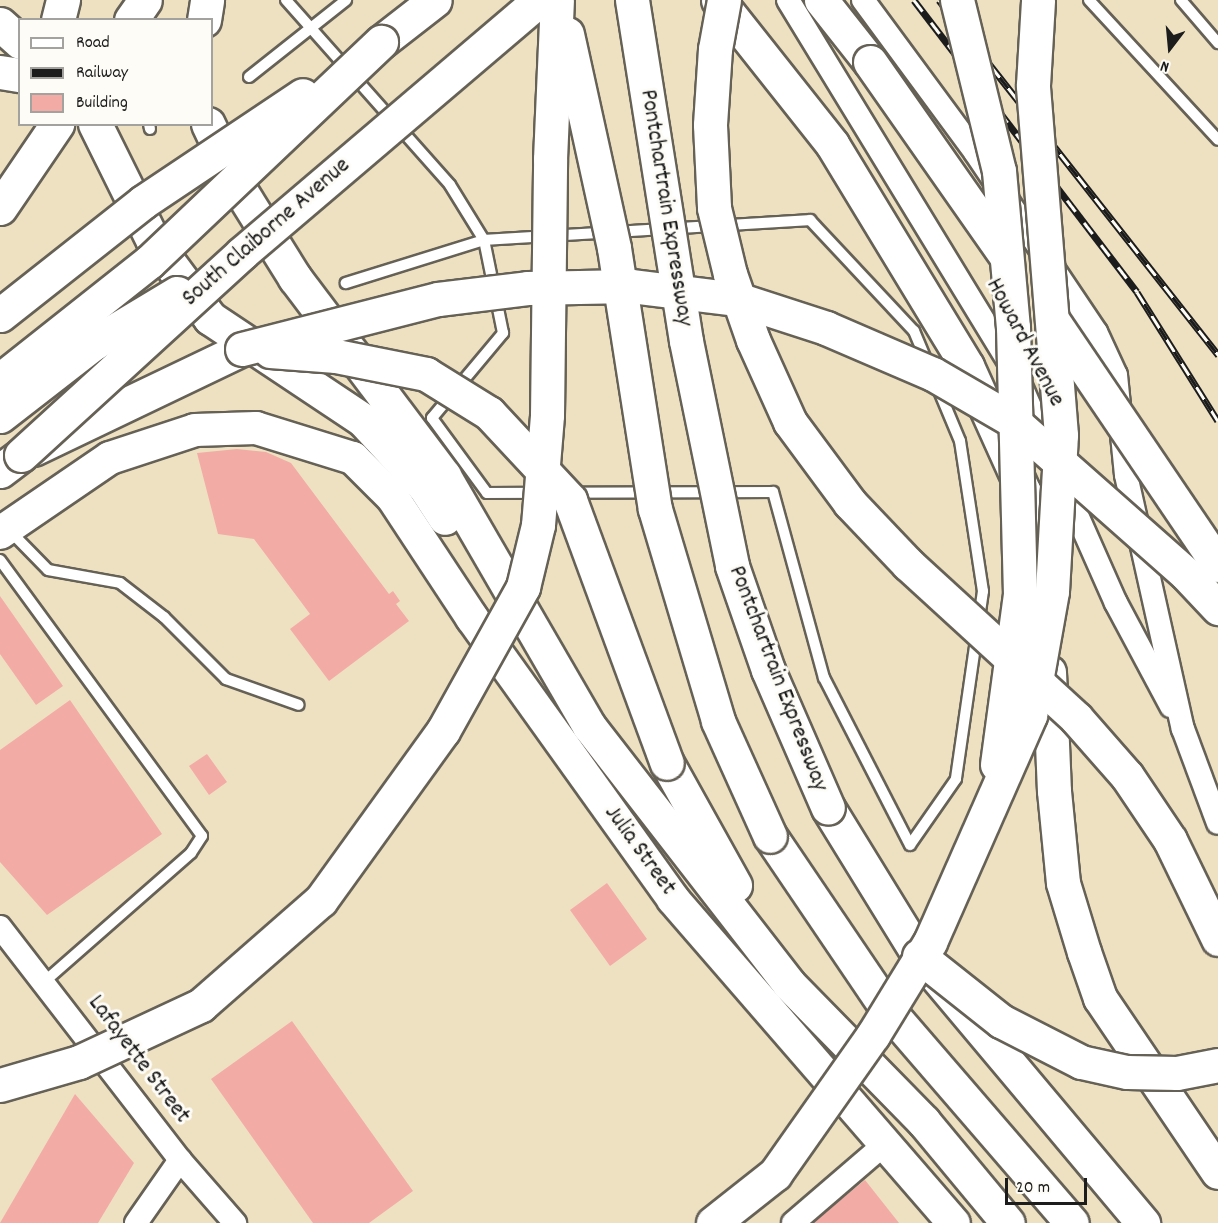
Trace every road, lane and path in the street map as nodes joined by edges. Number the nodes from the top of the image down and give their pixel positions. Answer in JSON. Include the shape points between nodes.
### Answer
{"nodes":[{"id":1,"x":63,"y":0,"type":"edge"},
{"id":2,"x":145,"y":0,"type":"edge"},
{"id":3,"x":207,"y":0,"type":"edge"},
{"id":4,"x":286,"y":0,"type":"edge"},
{"id":5,"x":346,"y":0,"type":"edge"},
{"id":6,"x":435,"y":0,"type":"edge"},
{"id":7,"x":538,"y":0,"type":"edge"},
{"id":8,"x":558,"y":0,"type":"edge"},
{"id":9,"x":632,"y":0,"type":"edge"},
{"id":10,"x":718,"y":0,"type":"edge"},
{"id":11,"x":724,"y":0,"type":"edge"},
{"id":12,"x":788,"y":0,"type":"edge"},
{"id":13,"x":821,"y":0,"type":"edge"},
{"id":14,"x":863,"y":0,"type":"edge"},
{"id":15,"x":957,"y":0,"type":"edge"},
{"id":16,"x":1038,"y":0,"type":"edge"},
{"id":17,"x":1089,"y":0,"type":"edge"},
{"id":18,"x":1181,"y":0,"type":"edge"},
{"id":19,"x":58,"y":18,"type":"edge"},
{"id":20,"x":132,"y":18,"type":"edge"},
{"id":21,"x":141,"y":18,"type":"edge"},
{"id":22,"x":204,"y":18,"type":"edge"},
{"id":23,"x":0,"y":24,"type":"edge"},
{"id":24,"x":310,"y":28,"type":"junction"},
{"id":25,"x":18,"y":40,"type":"edge"},
{"id":26,"x":381,"y":42,"type":"junction"},
{"id":27,"x":1218,"y":43,"type":"edge"},
{"id":28,"x":0,"y":72,"type":"edge"},
{"id":29,"x":18,"y":75,"type":"edge"},
{"id":30,"x":249,"y":77,"type":"dead end"},
{"id":31,"x":27,"y":126,"type":"edge"},
{"id":32,"x":56,"y":126,"type":"edge"},
{"id":33,"x":96,"y":126,"type":"edge"},
{"id":34,"x":209,"y":126,"type":"edge"},
{"id":35,"x":1218,"y":140,"type":"edge"},
{"id":36,"x":0,"y":197,"type":"edge"},
{"id":37,"x":0,"y":208,"type":"edge"},
{"id":38,"x":484,"y":240,"type":"junction"},
{"id":39,"x":242,"y":253,"type":"junction"},
{"id":40,"x":346,"y":283,"type":"dead end"},
{"id":41,"x":0,"y":315,"type":"edge"},
{"id":42,"x":242,"y":350,"type":"junction"},
{"id":43,"x":0,"y":380,"type":"edge"},
{"id":44,"x":0,"y":416,"type":"edge"},
{"id":45,"x":10,"y":463,"type":"edge"},
{"id":46,"x":2,"y":526,"type":"edge"},
{"id":47,"x":0,"y":560,"type":"edge"},
{"id":48,"x":1218,"y":566,"type":"edge"},
{"id":49,"x":1218,"y":609,"type":"edge"},
{"id":50,"x":544,"y":647,"type":"junction"},
{"id":51,"x":299,"y":705,"type":"dead end"},
{"id":52,"x":1183,"y":729,"type":"junction"},
{"id":53,"x":990,"y":807,"type":"junction"},
{"id":54,"x":1218,"y":823,"type":"edge"},
{"id":55,"x":0,"y":927,"type":"edge"},
{"id":56,"x":1218,"y":939,"type":"edge"},
{"id":57,"x":919,"y":956,"type":"junction"},
{"id":58,"x":44,"y":982,"type":"junction"},
{"id":59,"x":789,"y":984,"type":"junction"},
{"id":60,"x":1218,"y":1065,"type":"edge"},
{"id":61,"x":0,"y":1085,"type":"edge"},
{"id":62,"x":885,"y":1144,"type":"junction"},
{"id":63,"x":180,"y":1160,"type":"junction"},
{"id":64,"x":1218,"y":1172,"type":"edge"},
{"id":65,"x":136,"y":1223,"type":"edge"},
{"id":66,"x":235,"y":1223,"type":"edge"},
{"id":67,"x":713,"y":1223,"type":"edge"},
{"id":68,"x":793,"y":1223,"type":"edge"},
{"id":69,"x":954,"y":1223,"type":"edge"},
{"id":70,"x":1008,"y":1223,"type":"edge"},
{"id":71,"x":1072,"y":1223,"type":"edge"},
{"id":72,"x":1143,"y":1223,"type":"edge"}],
"edges":[{"from":1,"to":19,"type":"main road"},
{"from":2,"to":20,"type":"main road"},
{"from":2,"to":21,"type":"lane"},
{"from":3,"to":22,"type":"main road"},
{"from":4,"to":24,"type":"lane"},
{"from":5,"to":24,"type":"lane"},
{"from":6,"to":26,"type":"main road"},
{"from":7,"to":39,"type":"main road","name":"South Claiborne Avenue","bridge":true},
{"from":8,"to":61,"type":"main road","bridge":true,"via":[[550,159],[547,415],[538,525],[523,587],[443,731],[321,900],[201,1005],[79,1062]]},
{"from":8,"to":71,"type":"main road","bridge":true,"via":[[614,248],[655,509],[718,721],[770,836],[888,1010]]},
{"from":9,"to":57,"type":"main road","name":"Pontchartrain Expressway","bridge":true,"via":[[688,352],[732,566],[768,670],[828,808],[876,892]]},
{"from":10,"to":64,"type":"main road","via":[[832,144],[967,366],[1024,492],[1046,603],[1054,791],[1063,883],[1100,998]]},
{"from":11,"to":56,"type":"main road","bridge":true,"via":[[715,49],[710,125],[714,208],[738,296],[790,422],[864,519],[1068,710],[1127,776],[1170,840]]},
{"from":12,"to":52,"type":"street","name":"Howard Avenue","via":[[1014,370],[1116,603]]},
{"from":13,"to":48,"type":"main road","bridge":true,"via":[[870,62],[1115,409]]},
{"from":14,"to":52,"type":"street","name":"Howard Avenue","via":[[975,152],[1096,332],[1116,375],[1126,474]]},
{"from":15,"to":53,"type":"main road","bridge":true,"via":[[999,171],[1012,327],[1020,594]]},
{"from":16,"to":53,"type":"main road","bridge":true,"via":[[1033,85],[1061,435],[1053,580],[1030,716]]},
{"from":17,"to":35,"type":"lane"},
{"from":18,"to":27,"type":"lane"},
{"from":23,"to":25,"type":"main road"},
{"from":24,"to":30,"type":"lane"},
{"from":24,"to":38,"type":"lane","via":[[450,185]]},
{"from":26,"to":41,"type":"main road","bridge":true,"via":[[143,202]]},
{"from":26,"to":43,"type":"main road","bridge":true,"via":[[149,262]]},
{"from":28,"to":29,"type":"main road"},
{"from":31,"to":36,"type":"main road"},
{"from":32,"to":37,"type":"main road"},
{"from":33,"to":50,"type":"main road","via":[[153,241],[210,318],[363,420],[424,486],[486,581]]},
{"from":34,"to":50,"type":"main road","via":[[237,185],[295,278],[444,476]]},
{"from":38,"to":38,"type":"lane","via":[[810,220],[915,331],[960,441],[983,591],[957,778],[910,845],[824,678],[773,492],[487,493],[432,418],[503,333]]},
{"from":38,"to":40,"type":"lane"},
{"from":39,"to":44,"type":"main road","bridge":true,"via":[[94,343]]},
{"from":39,"to":45,"type":"main road","name":"South Claiborne Avenue","bridge":true},
{"from":42,"to":45,"type":"main road","bridge":true},
{"from":42,"to":49,"type":"main road","bridge":true,"via":[[438,299],[527,288],[631,286],[737,299],[826,328],[933,374],[1012,420],[1186,573]]},
{"from":42,"to":59,"type":"main road","bridge":true,"via":[[336,356],[426,374],[489,413],[570,500],[667,764]]},
{"from":46,"to":51,"type":"lane","via":[[48,570],[120,583],[164,617],[226,679]]},
{"from":46,"to":62,"type":"street","name":"Julia Street","via":[[110,458],[195,430],[256,428],[354,458],[393,498],[472,618],[673,899]]},
{"from":47,"to":58,"type":"lane","via":[[202,836],[191,853]]},
{"from":50,"to":59,"type":"main road","via":[[590,726]]},
{"from":52,"to":54,"type":"street","name":"Howard Avenue"},
{"from":53,"to":67,"type":"main road","bridge":true,"via":[[930,942],[873,1035],[775,1174]]},
{"from":55,"to":58,"type":"street","name":"Lafayette Street"},
{"from":57,"to":60,"type":"main road","bridge":true,"via":[[1000,1021],[1081,1062],[1127,1072],[1177,1073]]},
{"from":57,"to":72,"type":"main road","name":"Pontchartrain Expressway","bridge":true},
{"from":58,"to":63,"type":"street","name":"Lafayette Street"},
{"from":59,"to":70,"type":"main road","via":[[924,1122]]},
{"from":62,"to":68,"type":"street"},
{"from":62,"to":69,"type":"street","name":"Julia Street"},
{"from":63,"to":65,"type":"street"},
{"from":63,"to":66,"type":"street","name":"Lafayette Street"}]}
